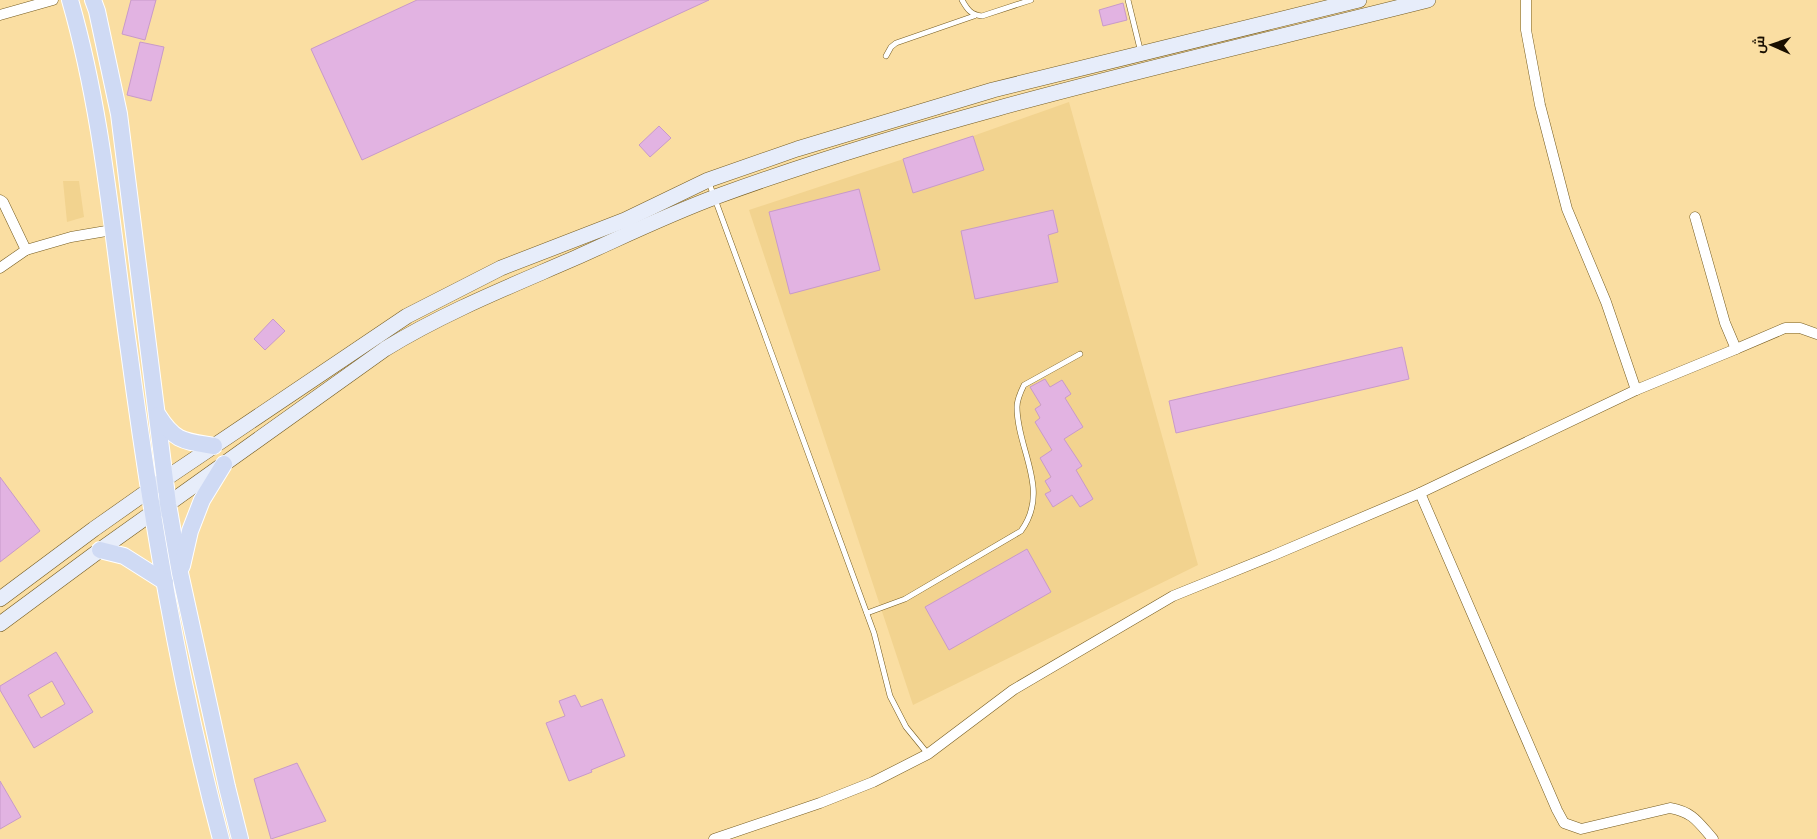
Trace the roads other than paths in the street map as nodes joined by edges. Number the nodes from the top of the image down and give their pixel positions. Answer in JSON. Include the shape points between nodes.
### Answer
{"nodes":[{"id":1,"x":53,"y":0,"type":"edge"},
{"id":2,"x":70,"y":0,"type":"edge"},
{"id":3,"x":93,"y":0,"type":"edge"},
{"id":4,"x":962,"y":0,"type":"edge"},
{"id":5,"x":1032,"y":0,"type":"edge"},
{"id":6,"x":1128,"y":0,"type":"edge"},
{"id":7,"x":1360,"y":0,"type":"edge"},
{"id":8,"x":1426,"y":0,"type":"edge"},
{"id":9,"x":1526,"y":0,"type":"edge"},
{"id":10,"x":0,"y":15,"type":"edge"},
{"id":11,"x":974,"y":16,"type":"junction"},
{"id":12,"x":1142,"y":53,"type":"junction"},
{"id":13,"x":886,"y":56,"type":"dead end"},
{"id":14,"x":1110,"y":61,"type":"junction"},
{"id":15,"x":1113,"y":79,"type":"junction"},
{"id":16,"x":708,"y":180,"type":"junction"},
{"id":17,"x":715,"y":197,"type":"junction"},
{"id":18,"x":0,"y":200,"type":"edge"},
{"id":19,"x":1695,"y":216,"type":"dead end"},
{"id":20,"x":628,"y":226,"type":"junction"},
{"id":21,"x":112,"y":230,"type":"junction"},
{"id":22,"x":26,"y":250,"type":"junction"},
{"id":23,"x":0,"y":268,"type":"edge"},
{"id":24,"x":407,"y":316,"type":"junction"},
{"id":25,"x":413,"y":332,"type":"junction"},
{"id":26,"x":1817,"y":334,"type":"edge"},
{"id":27,"x":1736,"y":349,"type":"junction"},
{"id":28,"x":1080,"y":354,"type":"dead end"},
{"id":29,"x":1636,"y":390,"type":"junction"},
{"id":30,"x":157,"y":413,"type":"junction"},
{"id":31,"x":214,"y":446,"type":"junction"},
{"id":32,"x":224,"y":464,"type":"junction"},
{"id":33,"x":165,"y":479,"type":"junction"},
{"id":34,"x":148,"y":490,"type":"junction"},
{"id":35,"x":1420,"y":493,"type":"junction"},
{"id":36,"x":168,"y":504,"type":"junction"},
{"id":37,"x":152,"y":513,"type":"junction"},
{"id":38,"x":100,"y":550,"type":"junction"},
{"id":39,"x":180,"y":573,"type":"junction"},
{"id":40,"x":165,"y":582,"type":"junction"},
{"id":41,"x":0,"y":599,"type":"edge"},
{"id":42,"x":867,"y":613,"type":"junction"},
{"id":43,"x":0,"y":624,"type":"edge"},
{"id":44,"x":928,"y":754,"type":"junction"},
{"id":45,"x":227,"y":787,"type":"junction"},
{"id":46,"x":208,"y":791,"type":"junction"},
{"id":47,"x":221,"y":839,"type":"edge"},
{"id":48,"x":240,"y":839,"type":"edge"},
{"id":49,"x":714,"y":839,"type":"edge"},
{"id":50,"x":1713,"y":839,"type":"edge"}],
"edges":[{"from":1,"to":10,"type":"street"},
{"from":2,"to":21,"type":"main road","via":[[82,40],[98,120]]},
{"from":3,"to":30,"type":"main road","via":[[118,114]]},
{"from":4,"to":11,"type":"lane"},
{"from":5,"to":11,"type":"lane"},
{"from":6,"to":12,"type":"lane"},
{"from":7,"to":12,"type":"main road"},
{"from":8,"to":15,"type":"main road"},
{"from":9,"to":29,"type":"street","via":[[1526,30],[1540,105],[1568,209],[1606,302]]},
{"from":11,"to":13,"type":"lane","via":[[896,43]]},
{"from":12,"to":14,"type":"main road"},
{"from":14,"to":15,"type":"main road"},
{"from":14,"to":16,"type":"main road","via":[[984,93],[797,149]]},
{"from":15,"to":17,"type":"main road","via":[[989,110]]},
{"from":16,"to":17,"type":"lane"},
{"from":16,"to":20,"type":"main road"},
{"from":17,"to":20,"type":"main road"},
{"from":17,"to":42,"type":"lane"},
{"from":18,"to":22,"type":"street"},
{"from":19,"to":27,"type":"street","via":[[1725,323]]},
{"from":20,"to":24,"type":"main road","via":[[501,268]]},
{"from":20,"to":25,"type":"main road"},
{"from":21,"to":22,"type":"street"},
{"from":21,"to":34,"type":"main road"},
{"from":22,"to":23,"type":"street"},
{"from":24,"to":25,"type":"main road"},
{"from":24,"to":31,"type":"main road"},
{"from":25,"to":32,"type":"main road"},
{"from":26,"to":27,"type":"street","via":[[1800,328],[1785,328]]},
{"from":27,"to":29,"type":"street"},
{"from":28,"to":42,"type":"lane","via":[[1024,385],[1020,394],[1017,405],[1019,422],[1034,497],[1032,511],[1022,531],[905,599]]},
{"from":29,"to":35,"type":"street"},
{"from":30,"to":31,"type":"main road","via":[[177,439]]},
{"from":30,"to":33,"type":"main road"},
{"from":31,"to":33,"type":"main road"},
{"from":32,"to":36,"type":"main road"},
{"from":32,"to":39,"type":"main road","via":[[202,500],[190,530]]},
{"from":33,"to":34,"type":"main road"},
{"from":33,"to":36,"type":"main road"},
{"from":34,"to":37,"type":"main road"},
{"from":34,"to":41,"type":"main road"},
{"from":35,"to":44,"type":"street","via":[[1173,596],[1013,690]]},
{"from":35,"to":50,"type":"street","via":[[1564,823],[1581,829],[1670,808],[1684,810]]},
{"from":36,"to":37,"type":"main road"},
{"from":36,"to":39,"type":"main road"},
{"from":37,"to":38,"type":"main road"},
{"from":37,"to":40,"type":"main road"},
{"from":38,"to":40,"type":"main road","via":[[124,556]]},
{"from":38,"to":43,"type":"main road"},
{"from":39,"to":45,"type":"main road"},
{"from":40,"to":46,"type":"main road","via":[[181,674]]},
{"from":42,"to":44,"type":"lane","via":[[890,696],[906,727]]},
{"from":44,"to":49,"type":"street","via":[[873,782]]},
{"from":45,"to":46,"type":"main road"},
{"from":45,"to":48,"type":"main road"},
{"from":46,"to":47,"type":"main road"}]}
